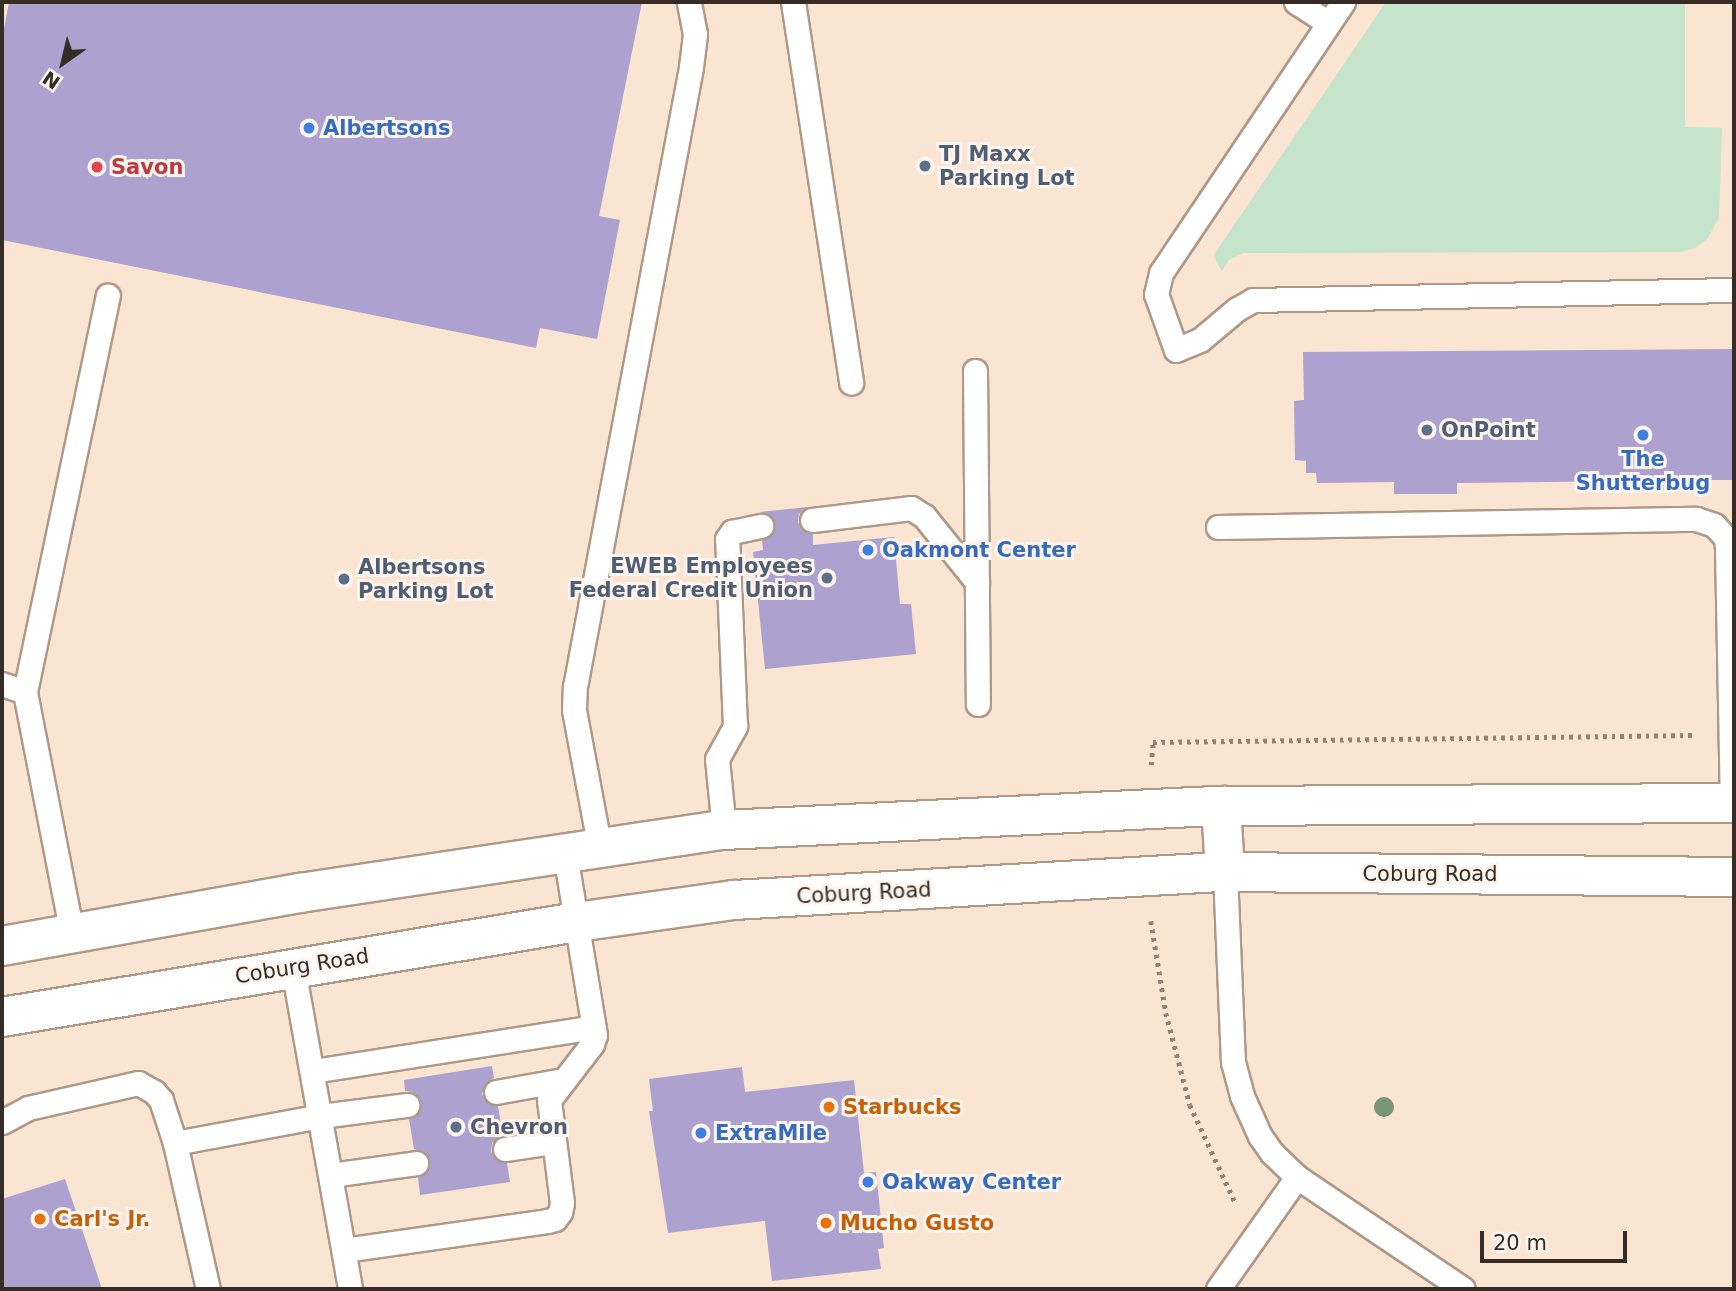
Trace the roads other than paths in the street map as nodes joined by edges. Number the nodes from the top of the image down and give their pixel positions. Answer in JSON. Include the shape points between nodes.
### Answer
{"nodes":[{"id":1,"x":689,"y":2,"type":"edge"},
{"id":2,"x":793,"y":2,"type":"edge"},
{"id":3,"x":1296,"y":2,"type":"edge"},
{"id":4,"x":1343,"y":2,"type":"edge"},
{"id":5,"x":1328,"y":23,"type":"junction"},
{"id":6,"x":1734,"y":290,"type":"edge"},
{"id":7,"x":107,"y":296,"type":"dead end"},
{"id":8,"x":975,"y":371,"type":"dead end"},
{"id":9,"x":850,"y":383,"type":"dead end"},
{"id":10,"x":812,"y":520,"type":"dead end"},
{"id":11,"x":761,"y":526,"type":"dead end"},
{"id":12,"x":1219,"y":527,"type":"dead end"},
{"id":13,"x":977,"y":582,"type":"junction"},
{"id":14,"x":2,"y":684,"type":"edge"},
{"id":15,"x":25,"y":692,"type":"junction"},
{"id":16,"x":978,"y":704,"type":"dead end"},
{"id":17,"x":1733,"y":803,"type":"edge"},
{"id":18,"x":1222,"y":806,"type":"junction"},
{"id":19,"x":724,"y":830,"type":"junction"},
{"id":20,"x":582,"y":852,"type":"junction"},
{"id":21,"x":1224,"y":872,"type":"junction"},
{"id":22,"x":1734,"y":877,"type":"edge"},
{"id":23,"x":577,"y":922,"type":"junction"},
{"id":24,"x":72,"y":934,"type":"junction"},
{"id":25,"x":2,"y":946,"type":"edge"},
{"id":26,"x":293,"y":968,"type":"junction"},
{"id":27,"x":2,"y":1017,"type":"edge"},
{"id":28,"x":594,"y":1027,"type":"junction"},
{"id":29,"x":313,"y":1072,"type":"junction"},
{"id":30,"x":563,"y":1080,"type":"junction"},
{"id":31,"x":496,"y":1092,"type":"dead end"},
{"id":32,"x":407,"y":1105,"type":"dead end"},
{"id":33,"x":321,"y":1116,"type":"junction"},
{"id":34,"x":2,"y":1122,"type":"edge"},
{"id":35,"x":553,"y":1142,"type":"junction"},
{"id":36,"x":175,"y":1143,"type":"junction"},
{"id":37,"x":505,"y":1149,"type":"dead end"},
{"id":38,"x":416,"y":1163,"type":"dead end"},
{"id":39,"x":331,"y":1175,"type":"junction"},
{"id":40,"x":1297,"y":1177,"type":"junction"},
{"id":41,"x":344,"y":1250,"type":"junction"},
{"id":42,"x":208,"y":1289,"type":"edge"},
{"id":43,"x":350,"y":1289,"type":"edge"},
{"id":44,"x":1218,"y":1289,"type":"edge"},
{"id":45,"x":1463,"y":1289,"type":"edge"}],
"edges":[{"from":1,"to":20,"type":"lane","via":[[695,34],[691,67],[575,687]]},
{"from":2,"to":9,"type":"lane"},
{"from":3,"to":5,"type":"lane"},
{"from":4,"to":5,"type":"lane"},
{"from":5,"to":6,"type":"lane","via":[[1156,284],[1176,350],[1200,340],[1254,300]]},
{"from":7,"to":15,"type":"lane"},
{"from":8,"to":13,"type":"lane"},
{"from":10,"to":13,"type":"lane","via":[[904,507],[918,510]]},
{"from":11,"to":19,"type":"lane","via":[[732,532],[727,539],[736,726],[717,759]]},
{"from":12,"to":17,"type":"lane","via":[[1706,522],[1722,531],[1727,548]]},
{"from":13,"to":16,"type":"lane"},
{"from":14,"to":15,"type":"lane"},
{"from":15,"to":24,"type":"lane"},
{"from":17,"to":18,"type":"main road"},
{"from":18,"to":19,"type":"main road"},
{"from":18,"to":21,"type":"main road"},
{"from":19,"to":20,"type":"main road"},
{"from":20,"to":23,"type":"lane"},
{"from":20,"to":24,"type":"main road","via":[[300,893]]},
{"from":21,"to":22,"type":"main road","name":"Coburg Road"},
{"from":21,"to":23,"type":"main road","name":"Coburg Road","via":[[734,900]]},
{"from":21,"to":40,"type":"lane","via":[[1236,1078],[1260,1136]]},
{"from":23,"to":26,"type":"main road","name":"Coburg Road"},
{"from":23,"to":28,"type":"lane"},
{"from":24,"to":25,"type":"main road"},
{"from":26,"to":27,"type":"main road","name":"Coburg Road"},
{"from":26,"to":29,"type":"lane"},
{"from":28,"to":29,"type":"lane"},
{"from":28,"to":30,"type":"lane","via":[[592,1044]]},
{"from":29,"to":33,"type":"lane"},
{"from":30,"to":31,"type":"lane"},
{"from":30,"to":35,"type":"lane","via":[[549,1100]]},
{"from":32,"to":33,"type":"lane"},
{"from":33,"to":36,"type":"lane"},
{"from":33,"to":39,"type":"lane"},
{"from":34,"to":36,"type":"lane","via":[[28,1108],[138,1083],[161,1100]]},
{"from":35,"to":37,"type":"lane"},
{"from":35,"to":41,"type":"lane","via":[[562,1203],[555,1219]]},
{"from":36,"to":42,"type":"lane"},
{"from":38,"to":39,"type":"lane"},
{"from":39,"to":41,"type":"lane"},
{"from":40,"to":44,"type":"lane"},
{"from":40,"to":45,"type":"lane"},
{"from":41,"to":43,"type":"lane"}]}
